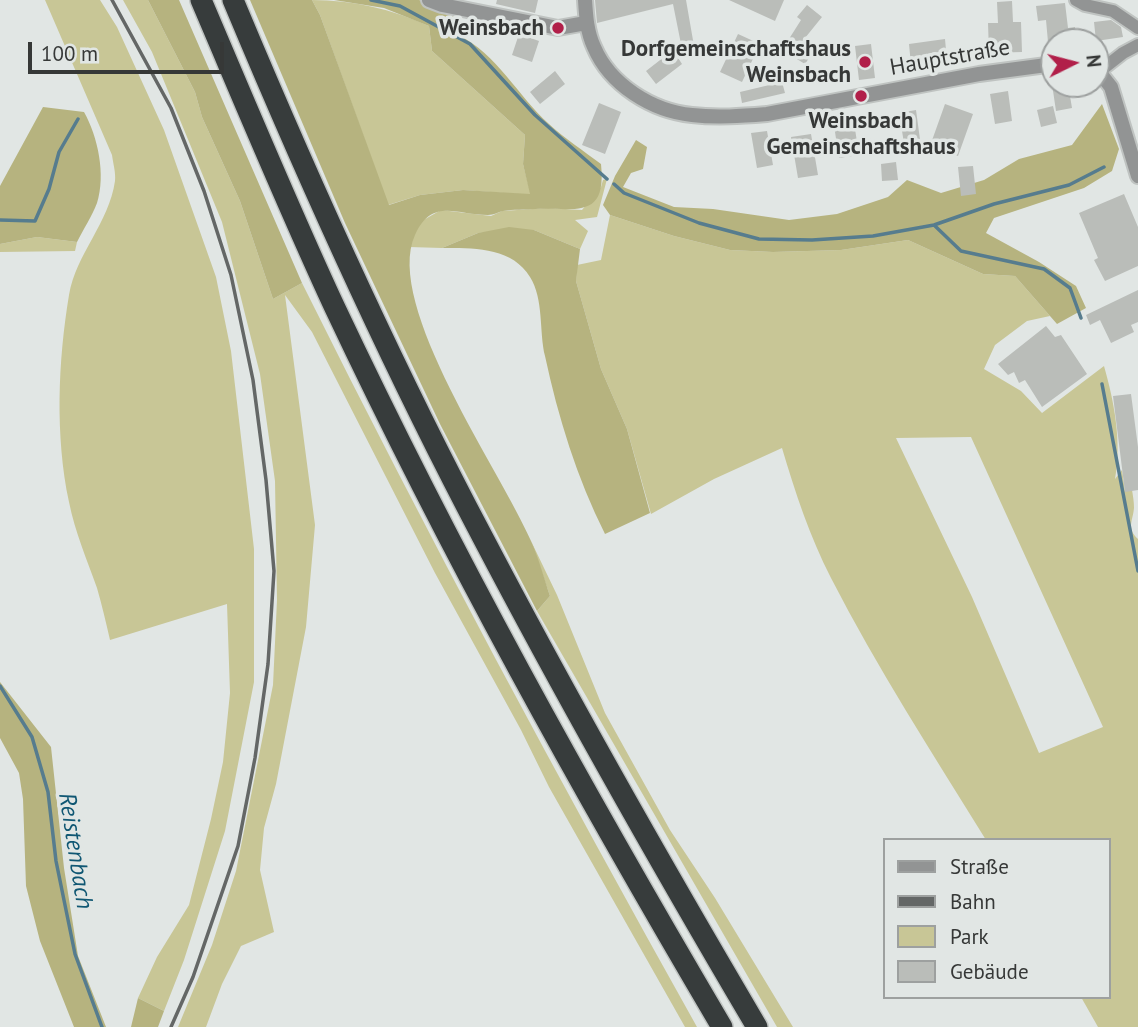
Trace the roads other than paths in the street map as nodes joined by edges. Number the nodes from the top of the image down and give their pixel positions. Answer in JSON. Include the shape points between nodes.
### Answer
{"nodes":[{"id":1,"x":201,"y":0,"type":"edge"},
{"id":2,"x":233,"y":0,"type":"edge"},
{"id":3,"x":429,"y":0,"type":"edge"},
{"id":4,"x":585,"y":0,"type":"edge"},
{"id":5,"x":1076,"y":0,"type":"edge"},
{"id":6,"x":586,"y":23,"type":"junction"},
{"id":7,"x":1138,"y":28,"type":"edge"},
{"id":8,"x":1138,"y":45,"type":"edge"},
{"id":9,"x":1110,"y":62,"type":"edge"},
{"id":10,"x":1040,"y":66,"type":"edge"},
{"id":11,"x":1110,"y":86,"type":"edge"},
{"id":12,"x":1138,"y":176,"type":"edge"},
{"id":13,"x":722,"y":1027,"type":"edge"},
{"id":14,"x":757,"y":1027,"type":"edge"}],
"edges":[{"from":1,"to":13,"type":"highway","via":[[335,308],[443,525],[565,752]]},
{"from":2,"to":14,"type":"highway","via":[[311,183],[475,524]]},
{"from":3,"to":6,"type":"street","via":[[558,27]]},
{"from":4,"to":6,"type":"street","name":"Hauptstraße"},
{"from":5,"to":7,"type":"street","via":[[1113,11]]},
{"from":6,"to":10,"type":"street","name":"Hauptstraße","via":[[594,48],[623,86],[664,109],[691,115],[767,114]]},
{"from":8,"to":9,"type":"street"},
{"from":11,"to":12,"type":"street"}]}
